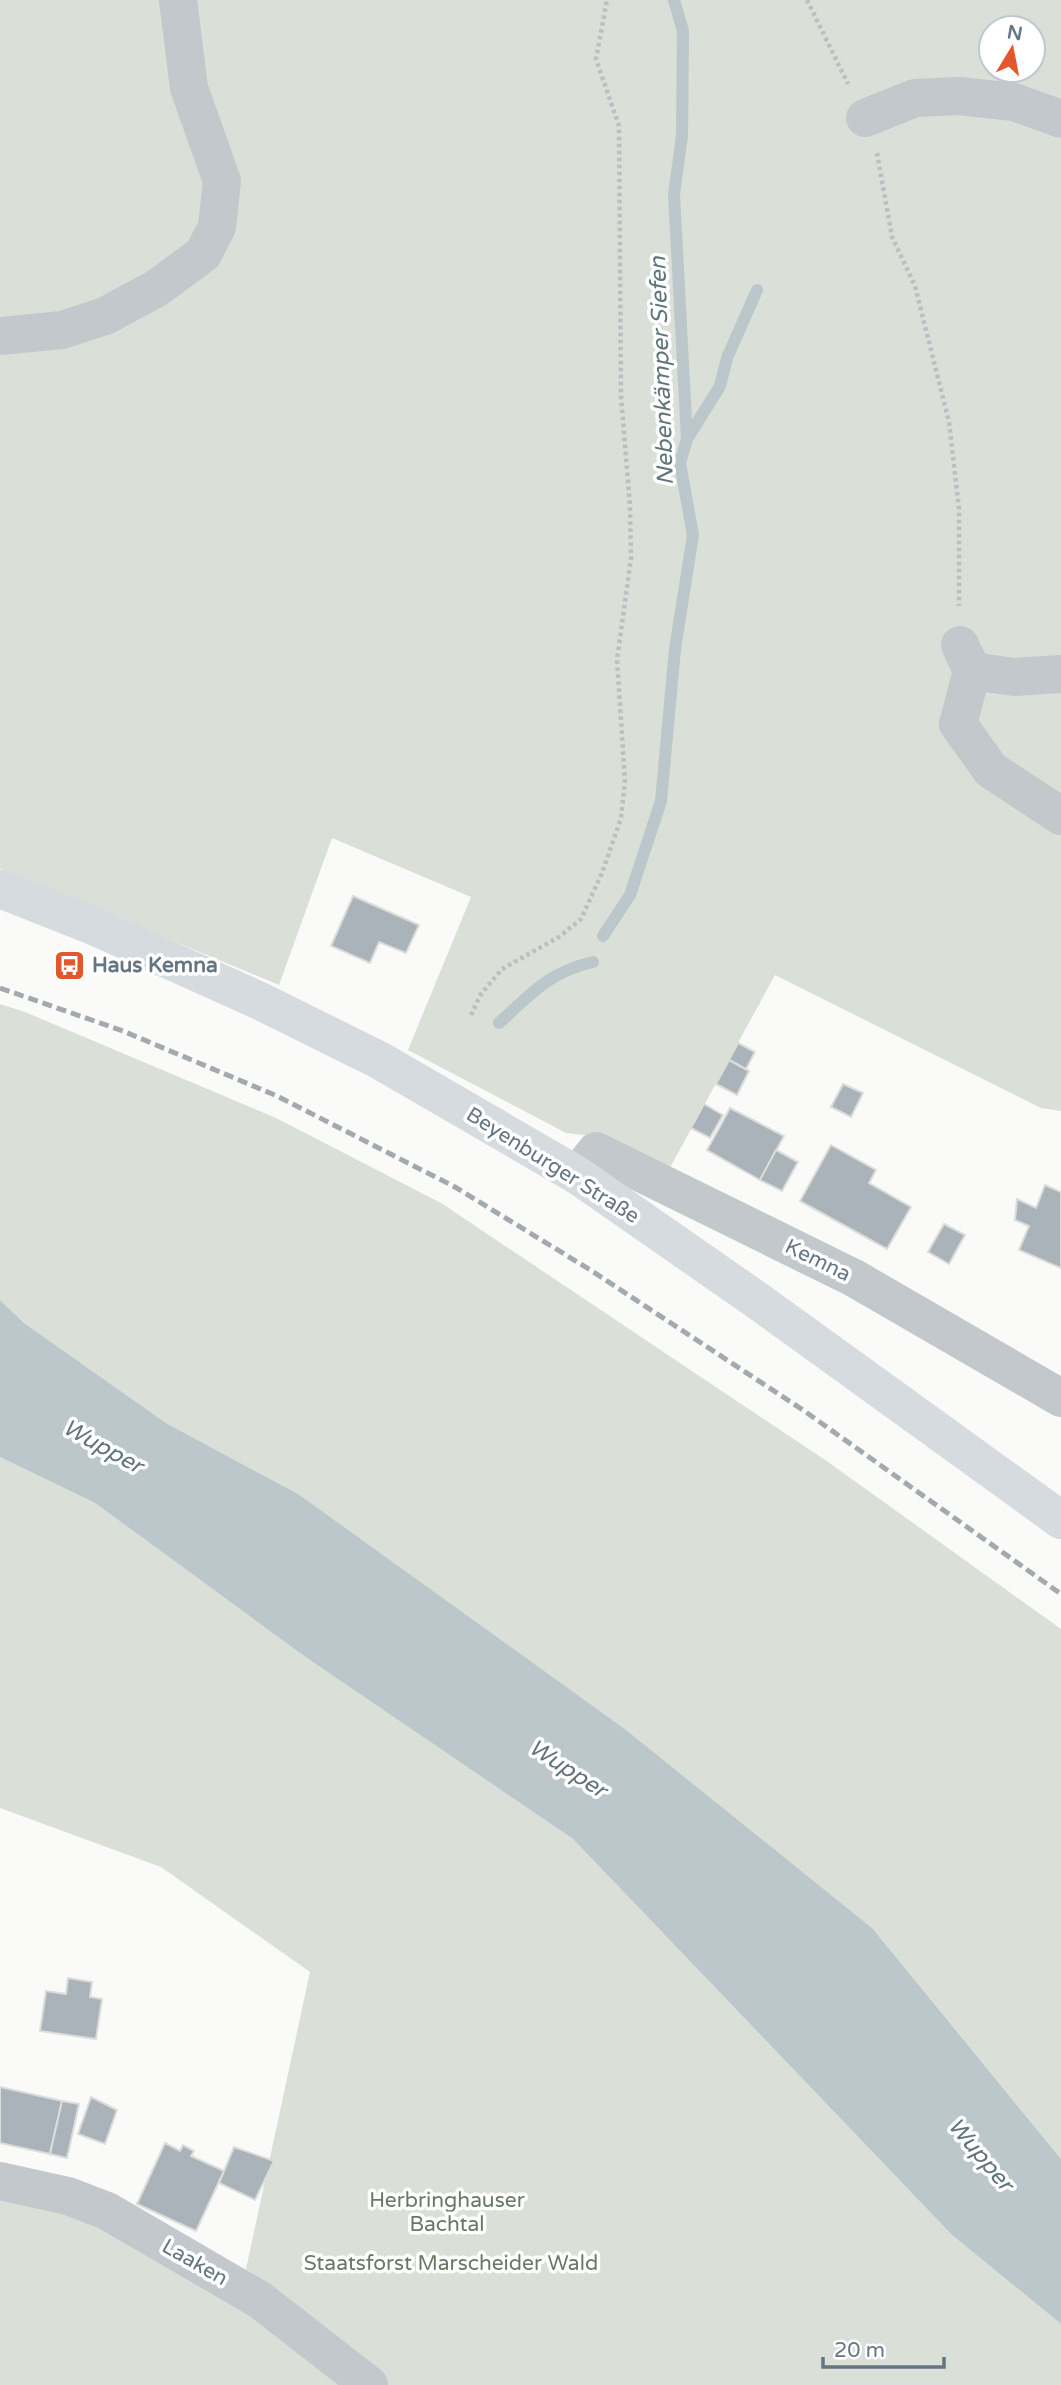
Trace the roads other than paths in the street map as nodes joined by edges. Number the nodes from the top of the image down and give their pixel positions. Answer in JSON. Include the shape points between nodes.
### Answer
{"nodes":[{"id":1,"x":178,"y":0,"type":"edge"},
{"id":2,"x":865,"y":118,"type":"road end"},
{"id":3,"x":1061,"y":119,"type":"edge"},
{"id":4,"x":0,"y":337,"type":"edge"},
{"id":5,"x":1061,"y":674,"type":"edge"},
{"id":6,"x":1061,"y":816,"type":"edge"},
{"id":7,"x":0,"y":889,"type":"edge"},
{"id":8,"x":577,"y":1175,"type":"junction"},
{"id":9,"x":1061,"y":1398,"type":"edge"},
{"id":10,"x":1061,"y":1520,"type":"edge"},
{"id":11,"x":0,"y":2181,"type":"edge"},
{"id":12,"x":369,"y":2385,"type":"edge"}],
"edges":[{"from":1,"to":4,"type":"street","via":[[189,88],[222,181],[217,228],[204,254],[157,288],[105,316],[62,330]]},
{"from":2,"to":3,"type":"street","via":[[915,98],[959,96],[1014,102]]},
{"from":5,"to":6,"type":"street","via":[[1014,677],[966,658],[958,724],[991,770]]},
{"from":7,"to":8,"type":"main road","name":"Beyenburger Straße","via":[[91,925],[379,1060]]},
{"from":8,"to":9,"type":"street","name":"Kemna","via":[[596,1151],[854,1278]]},
{"from":8,"to":10,"type":"main road","name":"Beyenburger Straße"},
{"from":11,"to":12,"type":"street","name":"Laaken","via":[[68,2196],[107,2211],[260,2300]]}]}
